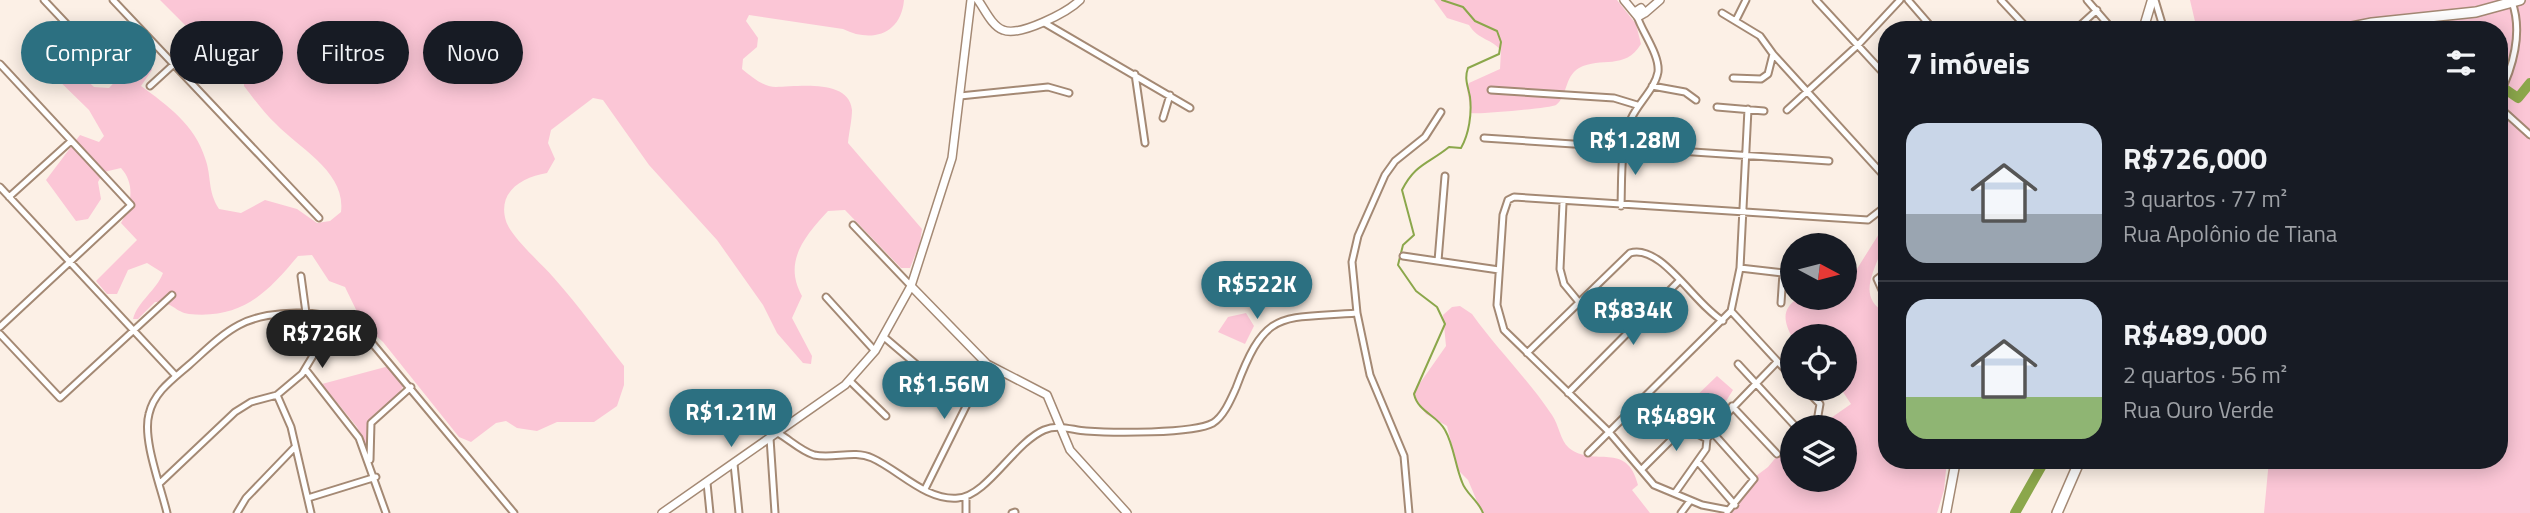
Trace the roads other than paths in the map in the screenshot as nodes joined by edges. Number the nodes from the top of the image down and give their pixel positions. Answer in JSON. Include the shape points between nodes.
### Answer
{"nodes":[{"id":1,"x":44,"y":0,"type":"edge"},
{"id":2,"x":113,"y":0,"type":"edge"},
{"id":3,"x":971,"y":0,"type":"edge"},
{"id":4,"x":978,"y":0,"type":"edge"},
{"id":5,"x":1080,"y":0,"type":"edge"},
{"id":6,"x":1625,"y":0,"type":"edge"},
{"id":7,"x":1746,"y":0,"type":"edge"},
{"id":8,"x":1816,"y":0,"type":"edge"},
{"id":9,"x":1900,"y":0,"type":"edge"},
{"id":10,"x":1908,"y":0,"type":"edge"},
{"id":11,"x":2001,"y":0,"type":"edge"},
{"id":12,"x":2087,"y":0,"type":"edge"},
{"id":13,"x":2154,"y":0,"type":"edge"},
{"id":14,"x":1659,"y":1,"type":"edge"},
{"id":15,"x":2516,"y":1,"type":"edge"},
{"id":16,"x":2096,"y":10,"type":"junction"},
{"id":17,"x":1640,"y":12,"type":"junction"},
{"id":18,"x":1722,"y":13,"type":"dead end"},
{"id":19,"x":1736,"y":20,"type":"junction"},
{"id":20,"x":64,"y":21,"type":"edge"},
{"id":21,"x":1880,"y":21,"type":"edge"},
{"id":22,"x":1926,"y":21,"type":"edge"},
{"id":23,"x":2021,"y":21,"type":"edge"},
{"id":24,"x":2084,"y":21,"type":"edge"},
{"id":25,"x":2105,"y":21,"type":"edge"},
{"id":26,"x":2146,"y":21,"type":"edge"},
{"id":27,"x":2161,"y":21,"type":"edge"},
{"id":28,"x":2391,"y":21,"type":"edge"},
{"id":29,"x":1042,"y":22,"type":"junction"},
{"id":30,"x":1878,"y":24,"type":"edge"},
{"id":31,"x":1858,"y":45,"type":"junction"},
{"id":32,"x":1773,"y":54,"type":"junction"},
{"id":33,"x":170,"y":60,"type":"edge"},
{"id":34,"x":0,"y":64,"type":"edge"},
{"id":35,"x":1878,"y":67,"type":"edge"},
{"id":36,"x":170,"y":68,"type":"edge"},
{"id":37,"x":7,"y":72,"type":"junction"},
{"id":38,"x":1135,"y":73,"type":"junction"},
{"id":39,"x":2508,"y":73,"type":"edge"},
{"id":40,"x":1733,"y":78,"type":"dead end"},
{"id":41,"x":0,"y":79,"type":"edge"},
{"id":42,"x":1146,"y":80,"type":"junction"},
{"id":43,"x":192,"y":84,"type":"edge"},
{"id":44,"x":150,"y":86,"type":"dead end"},
{"id":45,"x":1652,"y":86,"type":"junction"},
{"id":46,"x":1137,"y":87,"type":"junction"},
{"id":47,"x":1491,"y":90,"type":"dead end"},
{"id":48,"x":1807,"y":91,"type":"junction"},
{"id":49,"x":1069,"y":93,"type":"dead end"},
{"id":50,"x":1170,"y":95,"type":"junction"},
{"id":51,"x":960,"y":96,"type":"junction"},
{"id":52,"x":1696,"y":100,"type":"dead end"},
{"id":53,"x":1637,"y":105,"type":"junction"},
{"id":54,"x":1717,"y":107,"type":"dead end"},
{"id":55,"x":1190,"y":108,"type":"dead end"},
{"id":56,"x":1748,"y":110,"type":"junction"},
{"id":57,"x":1787,"y":110,"type":"dead end"},
{"id":58,"x":1764,"y":111,"type":"dead end"},
{"id":59,"x":1441,"y":112,"type":"dead end"},
{"id":60,"x":2508,"y":115,"type":"edge"},
{"id":61,"x":1163,"y":118,"type":"dead end"},
{"id":62,"x":2530,"y":135,"type":"edge"},
{"id":63,"x":1484,"y":138,"type":"dead end"},
{"id":64,"x":71,"y":141,"type":"junction"},
{"id":65,"x":1146,"y":143,"type":"dead end"},
{"id":66,"x":1623,"y":148,"type":"junction"},
{"id":67,"x":1746,"y":156,"type":"junction"},
{"id":68,"x":1829,"y":161,"type":"dead end"},
{"id":69,"x":1878,"y":169,"type":"edge"},
{"id":70,"x":1445,"y":176,"type":"dead end"},
{"id":71,"x":0,"y":187,"type":"edge"},
{"id":72,"x":9,"y":197,"type":"junction"},
{"id":73,"x":1563,"y":203,"type":"junction"},
{"id":74,"x":1621,"y":205,"type":"junction"},
{"id":75,"x":1878,"y":212,"type":"edge"},
{"id":76,"x":1743,"y":214,"type":"junction"},
{"id":77,"x":319,"y":218,"type":"dead end"},
{"id":78,"x":853,"y":225,"type":"dead end"},
{"id":79,"x":1403,"y":256,"type":"dead end"},
{"id":80,"x":1438,"y":261,"type":"junction"},
{"id":81,"x":69,"y":262,"type":"junction"},
{"id":82,"x":1740,"y":268,"type":"junction"},
{"id":83,"x":1499,"y":270,"type":"junction"},
{"id":84,"x":1780,"y":272,"type":"edge"},
{"id":85,"x":301,"y":276,"type":"dead end"},
{"id":86,"x":1679,"y":281,"type":"junction"},
{"id":87,"x":911,"y":286,"type":"junction"},
{"id":88,"x":172,"y":295,"type":"dead end"},
{"id":89,"x":826,"y":297,"type":"dead end"},
{"id":90,"x":1578,"y":300,"type":"junction"},
{"id":91,"x":1731,"y":311,"type":"junction"},
{"id":92,"x":306,"y":313,"type":"junction"},
{"id":93,"x":1357,"y":313,"type":"junction"},
{"id":94,"x":335,"y":319,"type":"junction"},
{"id":95,"x":1723,"y":321,"type":"junction"},
{"id":96,"x":0,"y":327,"type":"edge"},
{"id":97,"x":133,"y":330,"type":"junction"},
{"id":98,"x":0,"y":334,"type":"edge"},
{"id":99,"x":884,"y":337,"type":"junction"},
{"id":100,"x":875,"y":351,"type":"junction"},
{"id":101,"x":1527,"y":353,"type":"junction"},
{"id":102,"x":1777,"y":362,"type":"junction"},
{"id":103,"x":987,"y":364,"type":"junction"},
{"id":104,"x":1738,"y":364,"type":"dead end"},
{"id":105,"x":1780,"y":365,"type":"edge"},
{"id":106,"x":306,"y":370,"type":"junction"},
{"id":107,"x":924,"y":371,"type":"dead end"},
{"id":108,"x":176,"y":376,"type":"junction"},
{"id":109,"x":850,"y":381,"type":"junction"},
{"id":110,"x":1754,"y":383,"type":"junction"},
{"id":111,"x":411,"y":387,"type":"junction"},
{"id":112,"x":1568,"y":393,"type":"junction"},
{"id":113,"x":276,"y":395,"type":"junction"},
{"id":114,"x":1732,"y":406,"type":"junction"},
{"id":115,"x":1785,"y":415,"type":"edge"},
{"id":116,"x":886,"y":416,"type":"dead end"},
{"id":117,"x":1059,"y":427,"type":"junction"},
{"id":118,"x":1609,"y":432,"type":"junction"},
{"id":119,"x":778,"y":433,"type":"junction"},
{"id":120,"x":1713,"y":433,"type":"junction"},
{"id":121,"x":770,"y":438,"type":"junction"},
{"id":122,"x":1707,"y":439,"type":"junction"},
{"id":123,"x":295,"y":447,"type":"junction"},
{"id":124,"x":1588,"y":453,"type":"dead end"},
{"id":125,"x":1777,"y":454,"type":"dead end"},
{"id":126,"x":370,"y":462,"type":"junction"},
{"id":127,"x":1698,"y":462,"type":"junction"},
{"id":128,"x":734,"y":464,"type":"junction"},
{"id":129,"x":1642,"y":469,"type":"junction"},
{"id":130,"x":1954,"y":469,"type":"edge"},
{"id":131,"x":2076,"y":469,"type":"edge"},
{"id":132,"x":376,"y":477,"type":"junction"},
{"id":133,"x":160,"y":483,"type":"junction"},
{"id":134,"x":707,"y":483,"type":"junction"},
{"id":135,"x":925,"y":489,"type":"junction"},
{"id":136,"x":1675,"y":494,"type":"junction"},
{"id":137,"x":966,"y":497,"type":"junction"},
{"id":138,"x":308,"y":498,"type":"junction"},
{"id":139,"x":1690,"y":501,"type":"junction"},
{"id":140,"x":1735,"y":505,"type":"junction"},
{"id":141,"x":1727,"y":512,"type":"edge"},
{"id":142,"x":167,"y":513,"type":"edge"},
{"id":143,"x":237,"y":513,"type":"edge"},
{"id":144,"x":312,"y":513,"type":"edge"},
{"id":145,"x":386,"y":513,"type":"edge"},
{"id":146,"x":514,"y":513,"type":"edge"},
{"id":147,"x":662,"y":513,"type":"edge"},
{"id":148,"x":710,"y":513,"type":"edge"},
{"id":149,"x":738,"y":513,"type":"edge"},
{"id":150,"x":775,"y":513,"type":"edge"},
{"id":151,"x":966,"y":513,"type":"edge"},
{"id":152,"x":1127,"y":513,"type":"edge"},
{"id":153,"x":1409,"y":513,"type":"edge"},
{"id":154,"x":1681,"y":513,"type":"edge"},
{"id":155,"x":1946,"y":513,"type":"edge"},
{"id":156,"x":2057,"y":513,"type":"edge"}],
"edges":[{"from":1,"to":20,"type":"street"},
{"from":2,"to":33,"type":"street"},
{"from":3,"to":51,"type":"street"},
{"from":4,"to":29,"type":"street","via":[[1005,31]]},
{"from":5,"to":29,"type":"street"},
{"from":6,"to":17,"type":"street"},
{"from":7,"to":19,"type":"street"},
{"from":8,"to":31,"type":"street"},
{"from":9,"to":21,"type":"street"},
{"from":10,"to":22,"type":"street"},
{"from":11,"to":23,"type":"street"},
{"from":12,"to":16,"type":"street"},
{"from":13,"to":26,"type":"main road"},
{"from":13,"to":27,"type":"street"},
{"from":14,"to":17,"type":"street"},
{"from":15,"to":28,"type":"highway","via":[[2476,12]]},
{"from":15,"to":39,"type":"street","via":[[2516,41]]},
{"from":16,"to":24,"type":"street"},
{"from":16,"to":25,"type":"street"},
{"from":17,"to":45,"type":"street","via":[[1657,61]]},
{"from":18,"to":19,"type":"street"},
{"from":19,"to":32,"type":"street","via":[[1760,36]]},
{"from":29,"to":38,"type":"street"},
{"from":30,"to":31,"type":"street"},
{"from":31,"to":35,"type":"street"},
{"from":31,"to":48,"type":"street"},
{"from":32,"to":40,"type":"street","via":[[1768,74],[1761,79]]},
{"from":32,"to":48,"type":"street"},
{"from":34,"to":37,"type":"street"},
{"from":36,"to":44,"type":"street"},
{"from":37,"to":41,"type":"street"},
{"from":37,"to":64,"type":"street"},
{"from":38,"to":42,"type":"street"},
{"from":38,"to":46,"type":"street"},
{"from":42,"to":46,"type":"street"},
{"from":42,"to":50,"type":"street"},
{"from":43,"to":77,"type":"street"},
{"from":45,"to":52,"type":"street","via":[[1685,92]]},
{"from":45,"to":53,"type":"street"},
{"from":46,"to":65,"type":"street"},
{"from":47,"to":53,"type":"street","via":[[1614,98]]},
{"from":48,"to":57,"type":"street"},
{"from":48,"to":69,"type":"street"},
{"from":49,"to":51,"type":"street","via":[[1048,87]]},
{"from":50,"to":55,"type":"street"},
{"from":50,"to":61,"type":"street"},
{"from":51,"to":87,"type":"street","via":[[952,158]]},
{"from":53,"to":66,"type":"street"},
{"from":54,"to":56,"type":"street"},
{"from":56,"to":58,"type":"street"},
{"from":56,"to":67,"type":"street"},
{"from":59,"to":93,"type":"street","via":[[1425,137],[1390,168],[1367,216],[1352,262]]},
{"from":60,"to":62,"type":"street"},
{"from":63,"to":66,"type":"street"},
{"from":64,"to":72,"type":"street"},
{"from":64,"to":81,"type":"street","via":[[131,205]]},
{"from":66,"to":67,"type":"street"},
{"from":66,"to":74,"type":"street"},
{"from":67,"to":68,"type":"street"},
{"from":67,"to":76,"type":"street"},
{"from":70,"to":80,"type":"street"},
{"from":71,"to":72,"type":"street"},
{"from":72,"to":81,"type":"street"},
{"from":73,"to":74,"type":"street"},
{"from":73,"to":83,"type":"street","via":[[1508,200]]},
{"from":73,"to":90,"type":"street","via":[[1560,269],[1564,284]]},
{"from":74,"to":76,"type":"street"},
{"from":75,"to":76,"type":"street","via":[[1868,220]]},
{"from":76,"to":82,"type":"street"},
{"from":78,"to":87,"type":"street"},
{"from":79,"to":80,"type":"street"},
{"from":80,"to":83,"type":"street"},
{"from":81,"to":96,"type":"street"},
{"from":81,"to":97,"type":"street"},
{"from":82,"to":84,"type":"street"},
{"from":82,"to":91,"type":"street"},
{"from":83,"to":101,"type":"street","via":[[1500,322]]},
{"from":85,"to":92,"type":"street"},
{"from":86,"to":90,"type":"street","via":[[1649,252],[1639,250]]},
{"from":86,"to":95,"type":"street"},
{"from":86,"to":112,"type":"street"},
{"from":87,"to":99,"type":"street"},
{"from":87,"to":103,"type":"street"},
{"from":88,"to":97,"type":"street"},
{"from":89,"to":100,"type":"street"},
{"from":90,"to":101,"type":"street"},
{"from":91,"to":95,"type":"street"},
{"from":91,"to":102,"type":"street"},
{"from":92,"to":94,"type":"street"},
{"from":92,"to":108,"type":"street","via":[[240,324]]},
{"from":93,"to":117,"type":"street","via":[[1288,319],[1268,328],[1248,353],[1225,409],[1207,426],[1089,432]]},
{"from":93,"to":153,"type":"street","via":[[1370,375],[1404,456]]},
{"from":94,"to":106,"type":"street"},
{"from":94,"to":111,"type":"street","via":[[362,331]]},
{"from":95,"to":118,"type":"street"},
{"from":97,"to":98,"type":"street","via":[[60,398]]},
{"from":97,"to":108,"type":"street"},
{"from":99,"to":100,"type":"street"},
{"from":99,"to":107,"type":"street"},
{"from":100,"to":109,"type":"street"},
{"from":101,"to":112,"type":"street"},
{"from":102,"to":105,"type":"street"},
{"from":102,"to":110,"type":"street"},
{"from":103,"to":117,"type":"street","via":[[1047,395]]},
{"from":103,"to":135,"type":"street"},
{"from":104,"to":110,"type":"street"},
{"from":106,"to":113,"type":"street"},
{"from":106,"to":126,"type":"street","via":[[352,427]]},
{"from":108,"to":133,"type":"street","via":[[155,399],[146,430]]},
{"from":109,"to":116,"type":"street"},
{"from":109,"to":119,"type":"street"},
{"from":110,"to":114,"type":"street"},
{"from":110,"to":115,"type":"street"},
{"from":111,"to":126,"type":"street","via":[[371,423]]},
{"from":111,"to":146,"type":"street"},
{"from":112,"to":118,"type":"street"},
{"from":113,"to":123,"type":"street"},
{"from":113,"to":133,"type":"street","via":[[242,407]]},
{"from":114,"to":120,"type":"street"},
{"from":114,"to":125,"type":"street"},
{"from":117,"to":137,"type":"street","via":[[1044,430],[1022,445]]},
{"from":117,"to":152,"type":"street","via":[[1070,450]]},
{"from":118,"to":124,"type":"street"},
{"from":118,"to":129,"type":"street"},
{"from":119,"to":121,"type":"street"},
{"from":119,"to":135,"type":"street","via":[[816,455],[869,457]]},
{"from":120,"to":122,"type":"street"},
{"from":120,"to":140,"type":"street","via":[[1754,480]]},
{"from":121,"to":128,"type":"street"},
{"from":121,"to":150,"type":"street"},
{"from":122,"to":127,"type":"street"},
{"from":122,"to":129,"type":"street","via":[[1684,428]]},
{"from":123,"to":138,"type":"street"},
{"from":123,"to":143,"type":"street"},
{"from":126,"to":132,"type":"street"},
{"from":127,"to":136,"type":"street"},
{"from":127,"to":140,"type":"street"},
{"from":128,"to":134,"type":"street"},
{"from":128,"to":149,"type":"street"},
{"from":129,"to":136,"type":"street","via":[[1654,485]]},
{"from":130,"to":155,"type":"main road"},
{"from":131,"to":156,"type":"highway"},
{"from":132,"to":138,"type":"street"},
{"from":132,"to":145,"type":"street"},
{"from":133,"to":142,"type":"street"},
{"from":134,"to":147,"type":"street"},
{"from":134,"to":148,"type":"street"},
{"from":135,"to":137,"type":"street","via":[[948,498]]},
{"from":136,"to":139,"type":"street"},
{"from":137,"to":151,"type":"street"},
{"from":138,"to":144,"type":"street"},
{"from":139,"to":141,"type":"street"},
{"from":139,"to":154,"type":"street"},
{"from":140,"to":141,"type":"street"}]}
